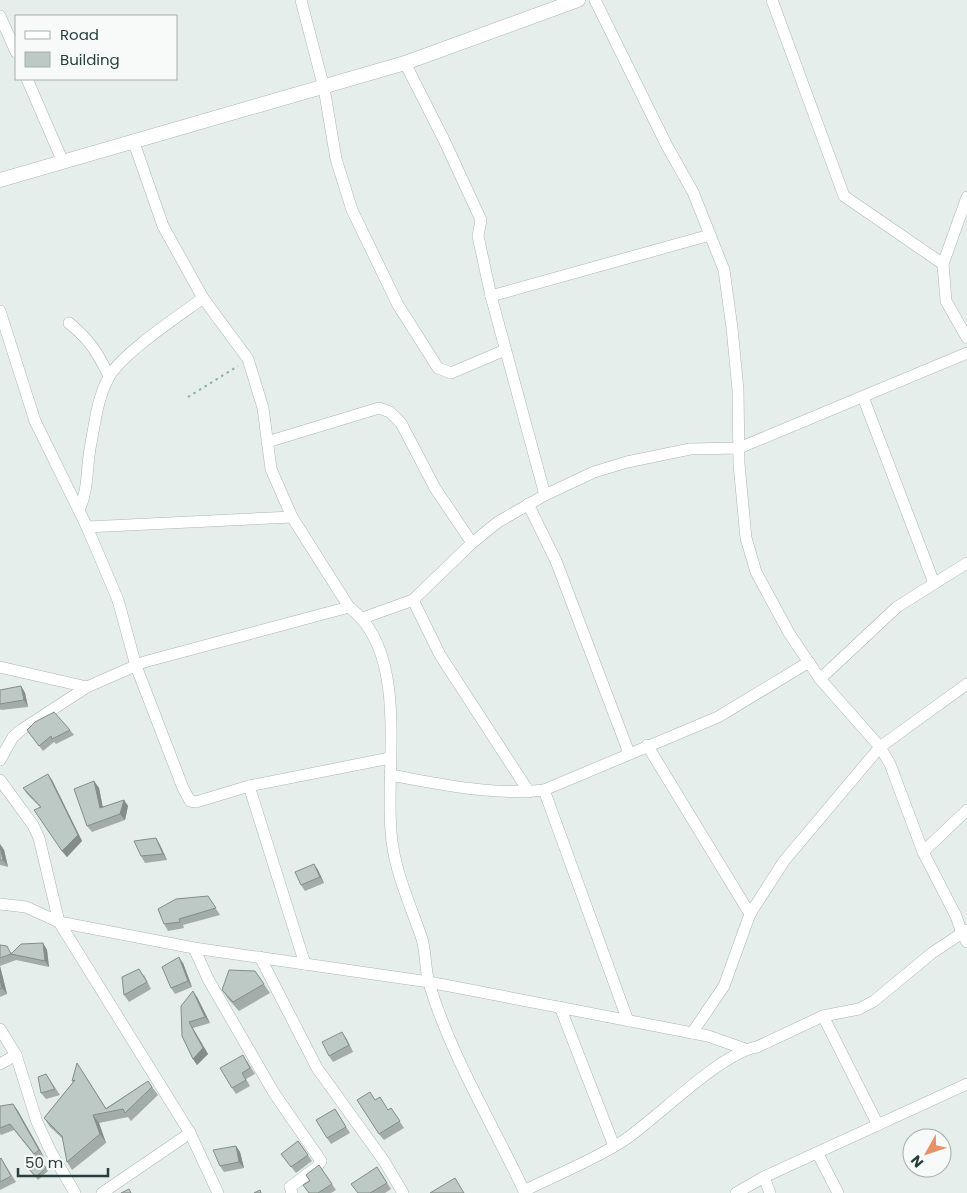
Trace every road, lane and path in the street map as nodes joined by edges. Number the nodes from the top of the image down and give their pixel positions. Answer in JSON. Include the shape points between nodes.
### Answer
{"nodes":[{"id":1,"x":301,"y":0,"type":"edge"},
{"id":2,"x":578,"y":0,"type":"edge"},
{"id":3,"x":595,"y":0,"type":"edge"},
{"id":4,"x":772,"y":0,"type":"edge"},
{"id":5,"x":0,"y":16,"type":"edge"},
{"id":6,"x":5,"y":38,"type":"edge"},
{"id":7,"x":15,"y":51,"type":"edge"},
{"id":8,"x":404,"y":63,"type":"junction"},
{"id":9,"x":27,"y":80,"type":"edge"},
{"id":10,"x":324,"y":88,"type":"junction"},
{"id":11,"x":133,"y":140,"type":"junction"},
{"id":12,"x":63,"y":162,"type":"junction"},
{"id":13,"x":0,"y":180,"type":"edge"},
{"id":14,"x":967,"y":197,"type":"edge"},
{"id":15,"x":710,"y":235,"type":"junction"},
{"id":16,"x":943,"y":264,"type":"junction"},
{"id":17,"x":491,"y":296,"type":"junction"},
{"id":18,"x":203,"y":298,"type":"junction"},
{"id":19,"x":0,"y":311,"type":"edge"},
{"id":20,"x":69,"y":323,"type":"dead end"},
{"id":21,"x":967,"y":338,"type":"edge"},
{"id":22,"x":505,"y":350,"type":"junction"},
{"id":23,"x":967,"y":353,"type":"edge"},
{"id":24,"x":248,"y":360,"type":"junction"},
{"id":25,"x":109,"y":376,"type":"junction"},
{"id":26,"x":188,"y":397,"type":"dead end"},
{"id":27,"x":863,"y":397,"type":"junction"},
{"id":28,"x":267,"y":442,"type":"junction"},
{"id":29,"x":739,"y":448,"type":"junction"},
{"id":30,"x":545,"y":495,"type":"junction"},
{"id":31,"x":528,"y":504,"type":"junction"},
{"id":32,"x":79,"y":510,"type":"junction"},
{"id":33,"x":292,"y":517,"type":"junction"},
{"id":34,"x":87,"y":527,"type":"junction"},
{"id":35,"x":472,"y":543,"type":"junction"},
{"id":36,"x":967,"y":563,"type":"edge"},
{"id":37,"x":934,"y":583,"type":"junction"},
{"id":38,"x":413,"y":600,"type":"junction"},
{"id":39,"x":349,"y":608,"type":"junction"},
{"id":40,"x":363,"y":618,"type":"junction"},
{"id":41,"x":809,"y":662,"type":"junction"},
{"id":42,"x":136,"y":666,"type":"junction"},
{"id":43,"x":0,"y":667,"type":"edge"},
{"id":44,"x":820,"y":679,"type":"junction"},
{"id":45,"x":87,"y":687,"type":"junction"},
{"id":46,"x":963,"y":688,"type":"edge"},
{"id":47,"x":967,"y":700,"type":"edge"},
{"id":48,"x":648,"y":745,"type":"junction"},
{"id":49,"x":880,"y":747,"type":"junction"},
{"id":50,"x":629,"y":753,"type":"junction"},
{"id":51,"x":390,"y":758,"type":"junction"},
{"id":52,"x":0,"y":760,"type":"edge"},
{"id":53,"x":390,"y":775,"type":"junction"},
{"id":54,"x":0,"y":780,"type":"edge"},
{"id":55,"x":249,"y":786,"type":"junction"},
{"id":56,"x":544,"y":790,"type":"junction"},
{"id":57,"x":528,"y":792,"type":"junction"},
{"id":58,"x":967,"y":810,"type":"edge"},
{"id":59,"x":923,"y":852,"type":"junction"},
{"id":60,"x":0,"y":904,"type":"edge"},
{"id":61,"x":750,"y":914,"type":"junction"},
{"id":62,"x":59,"y":922,"type":"junction"},
{"id":63,"x":965,"y":935,"type":"edge"},
{"id":64,"x":194,"y":948,"type":"junction"},
{"id":65,"x":260,"y":957,"type":"junction"},
{"id":66,"x":305,"y":964,"type":"junction"},
{"id":67,"x":429,"y":982,"type":"junction"},
{"id":68,"x":560,"y":1008,"type":"junction"},
{"id":69,"x":823,"y":1016,"type":"junction"},
{"id":70,"x":628,"y":1021,"type":"junction"},
{"id":71,"x":0,"y":1029,"type":"edge"},
{"id":72,"x":692,"y":1033,"type":"junction"},
{"id":73,"x":745,"y":1049,"type":"junction"},
{"id":74,"x":16,"y":1055,"type":"junction"},
{"id":75,"x":0,"y":1064,"type":"edge"},
{"id":76,"x":967,"y":1084,"type":"edge"},
{"id":77,"x":878,"y":1125,"type":"junction"},
{"id":78,"x":190,"y":1133,"type":"junction"},
{"id":79,"x":614,"y":1146,"type":"junction"},
{"id":80,"x":818,"y":1154,"type":"junction"},
{"id":81,"x":764,"y":1177,"type":"junction"},
{"id":82,"x":524,"y":1192,"type":"edge"},
{"id":83,"x":76,"y":1193,"type":"edge"},
{"id":84,"x":102,"y":1193,"type":"edge"},
{"id":85,"x":218,"y":1193,"type":"edge"},
{"id":86,"x":292,"y":1193,"type":"edge"},
{"id":87,"x":403,"y":1193,"type":"edge"},
{"id":88,"x":736,"y":1193,"type":"edge"},
{"id":89,"x":770,"y":1193,"type":"edge"},
{"id":90,"x":838,"y":1193,"type":"edge"}],
"edges":[{"from":1,"to":10,"type":"street"},
{"from":2,"to":8,"type":"street"},
{"from":3,"to":15,"type":"street","via":[[693,192]]},
{"from":4,"to":16,"type":"street","via":[[844,196]]},
{"from":5,"to":6,"type":"street"},
{"from":6,"to":7,"type":"street"},
{"from":8,"to":10,"type":"street"},
{"from":8,"to":17,"type":"street","via":[[481,220],[478,236]]},
{"from":9,"to":12,"type":"street"},
{"from":10,"to":11,"type":"street"},
{"from":10,"to":22,"type":"street","via":[[336,159],[352,210],[398,304],[438,368],[451,373]]},
{"from":11,"to":12,"type":"street"},
{"from":11,"to":18,"type":"street","via":[[163,226]]},
{"from":12,"to":13,"type":"street"},
{"from":14,"to":16,"type":"street"},
{"from":15,"to":17,"type":"street"},
{"from":15,"to":29,"type":"street","via":[[724,270],[732,328]]},
{"from":16,"to":21,"type":"street","via":[[946,301]]},
{"from":17,"to":22,"type":"street"},
{"from":18,"to":24,"type":"street"},
{"from":18,"to":25,"type":"street","via":[[125,358]]},
{"from":19,"to":32,"type":"street","via":[[35,421]]},
{"from":20,"to":25,"type":"street","via":[[95,348]]},
{"from":22,"to":30,"type":"street"},
{"from":23,"to":27,"type":"street"},
{"from":24,"to":26,"type":"path"},
{"from":24,"to":28,"type":"street","via":[[262,401]]},
{"from":25,"to":32,"type":"street","via":[[99,404],[88,457],[87,490]]},
{"from":27,"to":29,"type":"street"},
{"from":27,"to":37,"type":"street"},
{"from":28,"to":33,"type":"street","via":[[271,469]]},
{"from":28,"to":35,"type":"street","via":[[380,408],[390,412],[401,423],[435,488]]},
{"from":29,"to":30,"type":"street","via":[[690,449],[626,462],[594,472]]},
{"from":29,"to":41,"type":"street","via":[[746,538],[756,572],[789,633]]},
{"from":30,"to":31,"type":"street"},
{"from":31,"to":35,"type":"street"},
{"from":31,"to":50,"type":"street","via":[[556,561]]},
{"from":32,"to":34,"type":"street"},
{"from":33,"to":34,"type":"street"},
{"from":33,"to":39,"type":"street"},
{"from":34,"to":42,"type":"street","via":[[118,600]]},
{"from":35,"to":38,"type":"street"},
{"from":36,"to":37,"type":"street"},
{"from":37,"to":44,"type":"street","via":[[897,607]]},
{"from":38,"to":40,"type":"street"},
{"from":38,"to":57,"type":"street","via":[[440,655]]},
{"from":39,"to":40,"type":"street"},
{"from":39,"to":42,"type":"street"},
{"from":40,"to":51,"type":"street","via":[[379,650],[388,680],[392,723]]},
{"from":41,"to":44,"type":"street"},
{"from":41,"to":48,"type":"street","via":[[718,717]]},
{"from":42,"to":45,"type":"street"},
{"from":42,"to":55,"type":"street","via":[[190,801]]},
{"from":43,"to":45,"type":"street"},
{"from":44,"to":49,"type":"street"},
{"from":45,"to":52,"type":"street","via":[[13,737]]},
{"from":46,"to":47,"type":"street"},
{"from":46,"to":49,"type":"street"},
{"from":48,"to":50,"type":"street"},
{"from":48,"to":61,"type":"street"},
{"from":49,"to":59,"type":"street","via":[[890,764]]},
{"from":49,"to":61,"type":"street","via":[[784,860]]},
{"from":50,"to":56,"type":"street"},
{"from":51,"to":53,"type":"street"},
{"from":51,"to":55,"type":"street"},
{"from":53,"to":57,"type":"street","via":[[455,786]]},
{"from":53,"to":67,"type":"street","via":[[393,849],[422,942]]},
{"from":54,"to":62,"type":"street","via":[[39,838]]},
{"from":55,"to":66,"type":"street"},
{"from":56,"to":57,"type":"street"},
{"from":56,"to":70,"type":"street"},
{"from":58,"to":59,"type":"street"},
{"from":59,"to":63,"type":"street"},
{"from":60,"to":62,"type":"street","via":[[26,907]]},
{"from":61,"to":72,"type":"street","via":[[724,986]]},
{"from":62,"to":64,"type":"street"},
{"from":62,"to":78,"type":"street"},
{"from":63,"to":69,"type":"street","via":[[932,953],[874,1001],[859,1009]]},
{"from":64,"to":65,"type":"street"},
{"from":64,"to":86,"type":"street","via":[[208,979],[274,1093],[321,1161],[290,1187]]},
{"from":65,"to":66,"type":"street"},
{"from":65,"to":87,"type":"street","via":[[317,1068]]},
{"from":66,"to":67,"type":"street"},
{"from":67,"to":68,"type":"street"},
{"from":67,"to":82,"type":"street","via":[[468,1077]]},
{"from":68,"to":70,"type":"street"},
{"from":68,"to":79,"type":"street"},
{"from":69,"to":73,"type":"street","via":[[757,1047]]},
{"from":69,"to":77,"type":"street"},
{"from":70,"to":72,"type":"street"},
{"from":71,"to":74,"type":"street"},
{"from":72,"to":73,"type":"street"},
{"from":73,"to":79,"type":"street"},
{"from":74,"to":75,"type":"street"},
{"from":74,"to":83,"type":"street","via":[[37,1122]]},
{"from":76,"to":77,"type":"street"},
{"from":77,"to":80,"type":"street"},
{"from":78,"to":84,"type":"street"},
{"from":78,"to":85,"type":"street"},
{"from":79,"to":82,"type":"street"},
{"from":80,"to":81,"type":"street"},
{"from":80,"to":90,"type":"street"},
{"from":81,"to":88,"type":"street"},
{"from":81,"to":89,"type":"street"}]}
